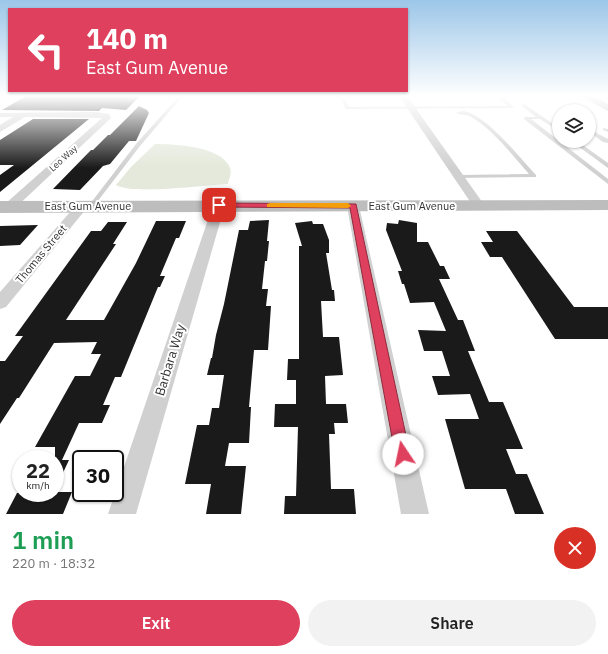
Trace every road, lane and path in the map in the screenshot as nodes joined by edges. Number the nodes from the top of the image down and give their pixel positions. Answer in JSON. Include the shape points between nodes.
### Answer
{"nodes":[{"id":1,"x":15,"y":120,"type":"edge"},
{"id":2,"x":105,"y":120,"type":"edge"},
{"id":3,"x":160,"y":120,"type":"edge"},
{"id":4,"x":419,"y":120,"type":"edge"},
{"id":5,"x":478,"y":120,"type":"edge"},
{"id":6,"x":529,"y":120,"type":"edge"},
{"id":7,"x":0,"y":129,"type":"edge"},
{"id":8,"x":596,"y":135,"type":"edge"},
{"id":9,"x":607,"y":142,"type":"edge"},
{"id":10,"x":584,"y":148,"type":"edge"},
{"id":11,"x":608,"y":166,"type":"edge"},
{"id":12,"x":459,"y":177,"type":"junction"},
{"id":13,"x":608,"y":182,"type":"edge"},
{"id":14,"x":219,"y":205,"type":"junction"},
{"id":15,"x":608,"y":205,"type":"edge"},
{"id":16,"x":87,"y":206,"type":"junction"},
{"id":17,"x":353,"y":206,"type":"junction"},
{"id":18,"x":479,"y":206,"type":"junction"},
{"id":19,"x":4,"y":207,"type":"edge"},
{"id":20,"x":0,"y":303,"type":"edge"},
{"id":21,"x":122,"y":514,"type":"edge"},
{"id":22,"x":415,"y":514,"type":"edge"}],
"edges":[{"from":1,"to":7,"type":"street"},
{"from":2,"to":19,"type":"street","name":"Leo Way"},
{"from":3,"to":16,"type":"lane"},
{"from":4,"to":12,"type":"street"},
{"from":5,"to":12,"type":"lane","via":[[491,130],[534,176]]},
{"from":6,"to":13,"type":"lane"},
{"from":8,"to":9,"type":"lane"},
{"from":10,"to":11,"type":"lane"},
{"from":12,"to":18,"type":"street"},
{"from":14,"to":16,"type":"street","name":"East Gum Avenue"},
{"from":14,"to":17,"type":"street","name":"East Gum Avenue"},
{"from":14,"to":21,"type":"street","name":"Barbara Way"},
{"from":15,"to":18,"type":"street","name":"East Gum Avenue"},
{"from":16,"to":19,"type":"street","name":"East Gum Avenue"},
{"from":16,"to":20,"type":"street","name":"Thomas Street"},
{"from":17,"to":18,"type":"street","name":"East Gum Avenue"},
{"from":17,"to":22,"type":"street"}]}
